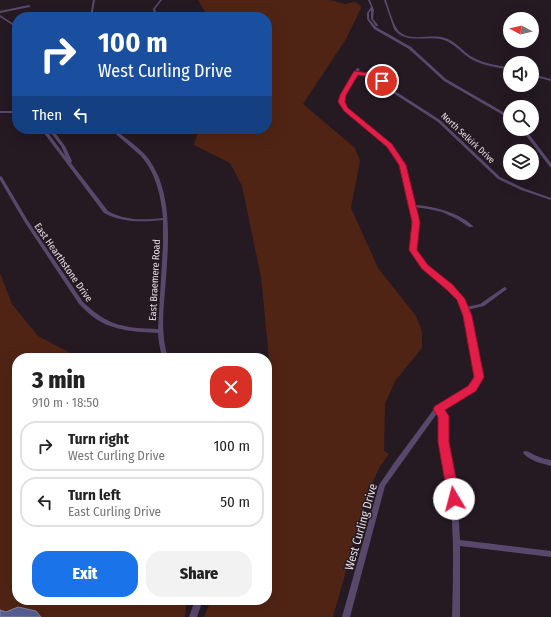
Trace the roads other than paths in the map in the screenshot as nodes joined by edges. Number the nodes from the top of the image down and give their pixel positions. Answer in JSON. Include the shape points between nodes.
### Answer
{"nodes":[{"id":1,"x":94,"y":0,"type":"edge"},
{"id":2,"x":160,"y":0,"type":"edge"},
{"id":3,"x":369,"y":0,"type":"edge"},
{"id":4,"x":385,"y":0,"type":"edge"},
{"id":5,"x":28,"y":6,"type":"dead end"},
{"id":6,"x":0,"y":12,"type":"edge"},
{"id":7,"x":92,"y":12,"type":"edge"},
{"id":8,"x":155,"y":12,"type":"edge"},
{"id":9,"x":0,"y":16,"type":"edge"},
{"id":10,"x":12,"y":24,"type":"edge"},
{"id":11,"x":503,"y":67,"type":"edge"},
{"id":12,"x":539,"y":77,"type":"edge"},
{"id":13,"x":551,"y":80,"type":"edge"},
{"id":14,"x":0,"y":112,"type":"edge"},
{"id":15,"x":12,"y":112,"type":"edge"},
{"id":16,"x":503,"y":114,"type":"edge"},
{"id":17,"x":47,"y":134,"type":"edge"},
{"id":18,"x":54,"y":134,"type":"edge"},
{"id":19,"x":118,"y":134,"type":"edge"},
{"id":20,"x":528,"y":136,"type":"edge"},
{"id":21,"x":69,"y":164,"type":"junction"},
{"id":22,"x":551,"y":166,"type":"edge"},
{"id":23,"x":0,"y":176,"type":"edge"},
{"id":24,"x":551,"y":199,"type":"edge"},
{"id":25,"x":413,"y":206,"type":"junction"},
{"id":26,"x":164,"y":219,"type":"junction"},
{"id":27,"x":471,"y":226,"type":"dead end"},
{"id":28,"x":505,"y":289,"type":"dead end"},
{"id":29,"x":466,"y":310,"type":"junction"},
{"id":30,"x":160,"y":331,"type":"junction"},
{"id":31,"x":164,"y":353,"type":"edge"},
{"id":32,"x":438,"y":409,"type":"junction"},
{"id":33,"x":526,"y":453,"type":"dead end"},
{"id":34,"x":551,"y":463,"type":"edge"},
{"id":35,"x":456,"y":543,"type":"junction"},
{"id":36,"x":551,"y":554,"type":"edge"},
{"id":37,"x":197,"y":605,"type":"edge"},
{"id":38,"x":193,"y":617,"type":"edge"},
{"id":39,"x":346,"y":617,"type":"edge"},
{"id":40,"x":456,"y":617,"type":"edge"}],
"edges":[{"from":1,"to":7,"type":"street"},
{"from":2,"to":8,"type":"street"},
{"from":3,"to":16,"type":"street","via":[[371,8],[368,19],[378,29],[410,48],[445,80]]},
{"from":4,"to":11,"type":"street","via":[[394,29],[399,34],[449,40],[469,57]]},
{"from":5,"to":6,"type":"street"},
{"from":9,"to":10,"type":"street"},
{"from":12,"to":13,"type":"street"},
{"from":14,"to":15,"type":"street"},
{"from":17,"to":21,"type":"street"},
{"from":18,"to":21,"type":"street","via":[[63,146]]},
{"from":19,"to":26,"type":"street","name":"East Braemere Road","via":[[146,159],[154,170],[162,195]]},
{"from":20,"to":22,"type":"street"},
{"from":21,"to":26,"type":"street","via":[[101,206],[114,217],[134,221]]},
{"from":23,"to":30,"type":"street","name":"East Hearthstone Drive","via":[[30,228],[91,315],[122,328]]},
{"from":24,"to":25,"type":"street","name":"North Selkirk Drive","via":[[498,178],[439,121],[394,92],[378,77],[357,71],[341,102],[346,110],[381,138],[396,154],[406,174]]},
{"from":25,"to":27,"type":"street","via":[[426,207],[460,218]]},
{"from":25,"to":29,"type":"street","via":[[417,228],[413,245],[416,257],[461,299]]},
{"from":26,"to":30,"type":"street","name":"East Braemere Road","via":[[166,248]]},
{"from":28,"to":29,"type":"street","via":[[482,305]]},
{"from":29,"to":32,"type":"street","name":"West Curling Drive","via":[[479,377],[472,388]]},
{"from":30,"to":31,"type":"street","name":"East Braemere Road"},
{"from":32,"to":35,"type":"street","via":[[444,416],[444,442],[453,491]]},
{"from":32,"to":39,"type":"street","name":"West Curling Drive","via":[[382,485]]},
{"from":33,"to":34,"type":"street"},
{"from":35,"to":36,"type":"street"},
{"from":35,"to":40,"type":"street"},
{"from":37,"to":38,"type":"street"}]}
